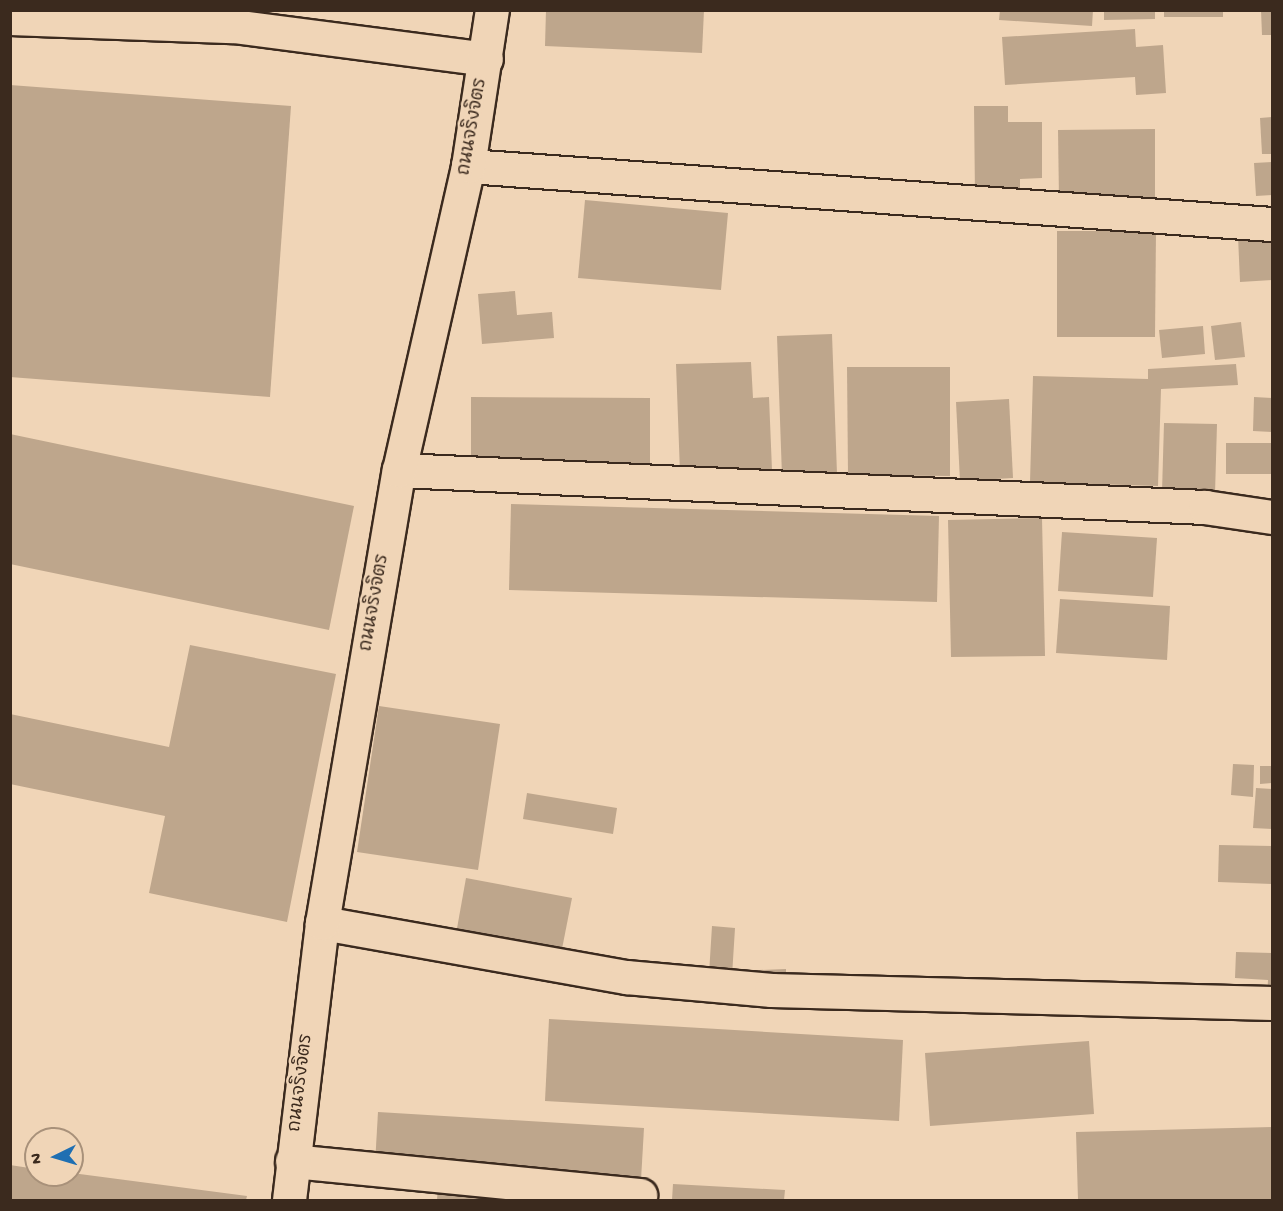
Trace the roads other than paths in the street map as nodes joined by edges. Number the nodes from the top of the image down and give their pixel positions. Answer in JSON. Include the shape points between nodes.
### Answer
{"nodes":[{"id":1,"x":492,"y":10,"type":"edge"},
{"id":2,"x":10,"y":18,"type":"edge"},
{"id":3,"x":486,"y":59,"type":"junction"},
{"id":4,"x":468,"y":166,"type":"junction"},
{"id":5,"x":1272,"y":224,"type":"edge"},
{"id":6,"x":399,"y":470,"type":"junction"},
{"id":7,"x":1272,"y":517,"type":"edge"},
{"id":8,"x":322,"y":923,"type":"junction"},
{"id":9,"x":1272,"y":1003,"type":"edge"},
{"id":10,"x":292,"y":1161,"type":"junction"},
{"id":11,"x":640,"y":1195,"type":"dead end"},
{"id":12,"x":289,"y":1200,"type":"edge"}],
"edges":[{"from":1,"to":3,"type":"street","name":"ถนนจริงจิตร"},
{"from":2,"to":3,"type":"street","via":[[233,26]]},
{"from":3,"to":4,"type":"street","name":"ถนนจริงจิตร"},
{"from":4,"to":5,"type":"street"},
{"from":4,"to":6,"type":"street","name":"ถนนจริงจิตร"},
{"from":6,"to":7,"type":"street","via":[[1205,507]]},
{"from":6,"to":8,"type":"street","name":"ถนนจริงจิตร"},
{"from":8,"to":9,"type":"street","via":[[626,977],[771,990]]},
{"from":8,"to":10,"type":"street","name":"ถนนจริงจิตร"},
{"from":10,"to":11,"type":"street"},
{"from":10,"to":12,"type":"street","name":"ถนนจริงจิตร"}]}
